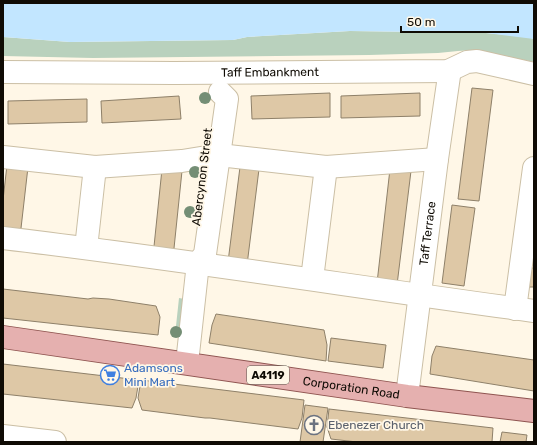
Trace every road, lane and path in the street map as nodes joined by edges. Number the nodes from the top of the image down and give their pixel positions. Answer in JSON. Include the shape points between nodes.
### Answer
{"nodes":[{"id":1,"x":448,"y":71,"type":"junction"},
{"id":2,"x":3,"y":72,"type":"edge"},
{"id":3,"x":534,"y":74,"type":"edge"},
{"id":4,"x":221,"y":82,"type":"junction"},
{"id":5,"x":212,"y":156,"type":"junction"},
{"id":6,"x":3,"y":157,"type":"edge"},
{"id":7,"x":436,"y":159,"type":"junction"},
{"id":8,"x":95,"y":167,"type":"junction"},
{"id":9,"x":326,"y":167,"type":"junction"},
{"id":10,"x":534,"y":168,"type":"edge"},
{"id":11,"x":3,"y":238,"type":"edge"},
{"id":12,"x":86,"y":248,"type":"junction"},
{"id":13,"x":198,"y":264,"type":"junction"},
{"id":14,"x":312,"y":279,"type":"junction"},
{"id":15,"x":419,"y":296,"type":"junction"},
{"id":16,"x":524,"y":310,"type":"edge"},
{"id":17,"x":3,"y":337,"type":"edge"},
{"id":18,"x":187,"y":363,"type":"junction"},
{"id":19,"x":407,"y":396,"type":"junction"},
{"id":20,"x":534,"y":411,"type":"edge"},
{"id":21,"x":3,"y":436,"type":"edge"},
{"id":22,"x":55,"y":442,"type":"edge"}],
"edges":[{"from":1,"to":3,"type":"street","name":"Taff Embankment","via":[[467,62],[477,61]]},
{"from":1,"to":4,"type":"street","name":"Taff Embankment"},
{"from":1,"to":7,"type":"street","name":"Taff Terrace"},
{"from":2,"to":4,"type":"street","name":"Taff Embankment"},
{"from":4,"to":5,"type":"street","name":"Abercynon Street","via":[[212,98]]},
{"from":5,"to":8,"type":"street","via":[[182,162]]},
{"from":5,"to":9,"type":"street"},
{"from":5,"to":13,"type":"street","name":"Abercynon Street","via":[[193,254]]},
{"from":6,"to":8,"type":"street"},
{"from":7,"to":9,"type":"street"},
{"from":7,"to":15,"type":"street","name":"Taff Terrace"},
{"from":8,"to":12,"type":"street"},
{"from":9,"to":14,"type":"street"},
{"from":10,"to":16,"type":"street"},
{"from":11,"to":12,"type":"street"},
{"from":12,"to":13,"type":"street"},
{"from":13,"to":14,"type":"street"},
{"from":13,"to":18,"type":"street","name":"Abercynon Street"},
{"from":14,"to":15,"type":"street"},
{"from":15,"to":16,"type":"street"},
{"from":15,"to":19,"type":"street","name":"Taff Terrace"},
{"from":17,"to":18,"type":"main road","name":"Corporation Road","number":"A4119"},
{"from":18,"to":19,"type":"main road","name":"Corporation Road","number":"A4119"},
{"from":19,"to":20,"type":"main road","name":"Corporation Road","number":"A4119"},
{"from":21,"to":22,"type":"street"}]}
